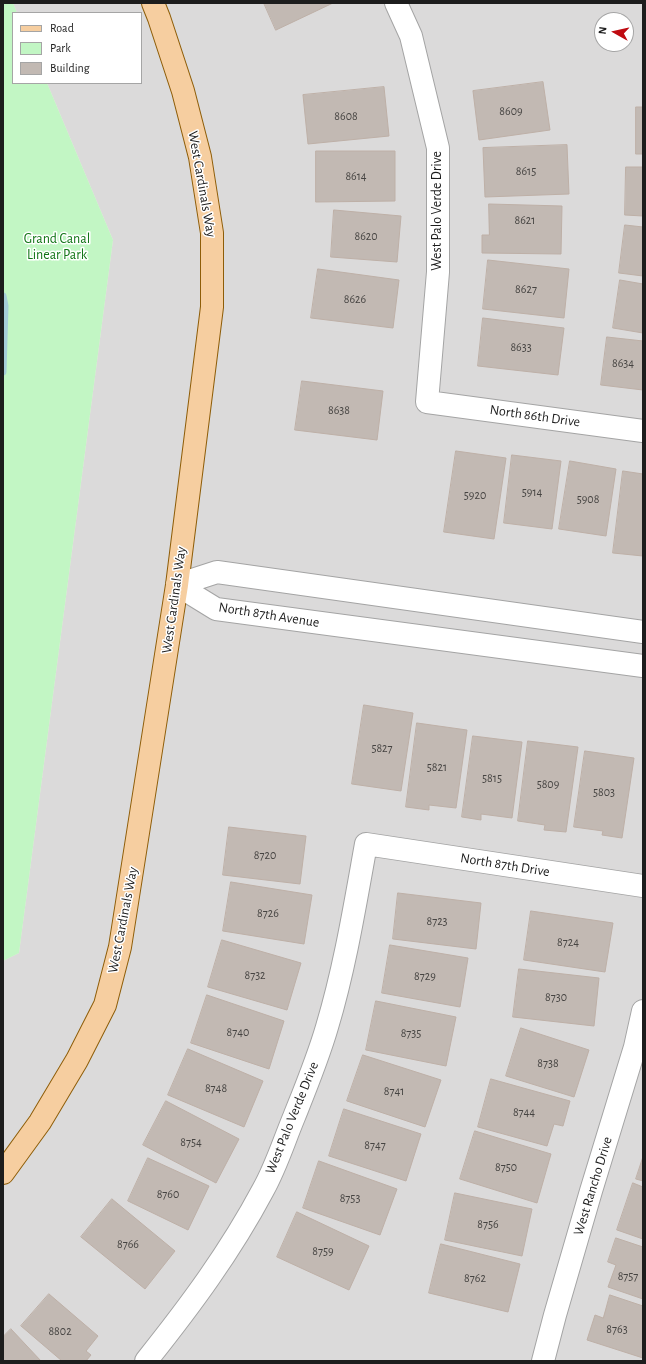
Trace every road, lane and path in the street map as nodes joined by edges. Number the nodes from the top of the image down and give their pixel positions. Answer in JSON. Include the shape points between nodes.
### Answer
{"nodes":[{"id":1,"x":153,"y":3,"type":"edge"},
{"id":2,"x":396,"y":3,"type":"edge"},
{"id":3,"x":427,"y":402,"type":"joint"},
{"id":4,"x":643,"y":431,"type":"edge"},
{"id":5,"x":177,"y":585,"type":"junction"},
{"id":6,"x":643,"y":632,"type":"edge"},
{"id":7,"x":643,"y":666,"type":"edge"},
{"id":8,"x":366,"y":844,"type":"joint"},
{"id":9,"x":643,"y":886,"type":"edge"},
{"id":10,"x":643,"y":1011,"type":"edge"},
{"id":11,"x":3,"y":1173,"type":"edge"},
{"id":12,"x":146,"y":1361,"type":"edge"},
{"id":13,"x":543,"y":1361,"type":"edge"}],
"edges":[{"from":1,"to":5,"type":"main road","name":"West Cardinals Way","via":[[185,98],[200,157],[212,233],[212,307]]},
{"from":2,"to":3,"type":"street","name":"West Palo Verde Drive","via":[[411,36],[438,148],[438,272]]},
{"from":3,"to":4,"type":"street","name":"North 86th Drive"},
{"from":5,"to":6,"type":"street","via":[[217,572]]},
{"from":5,"to":7,"type":"street","name":"North 87th Avenue","via":[[216,609]]},
{"from":5,"to":11,"type":"main road","name":"West Cardinals Way","via":[[120,947],[105,1005],[77,1060],[40,1122]]},
{"from":8,"to":9,"type":"street","name":"North 87th Drive"},
{"from":8,"to":12,"type":"street","name":"West Palo Verde Drive","via":[[346,954],[327,1027],[282,1147],[264,1188],[233,1243],[189,1307]]},
{"from":10,"to":13,"type":"street","name":"West Rancho Drive","via":[[636,1047],[586,1206]]}]}
